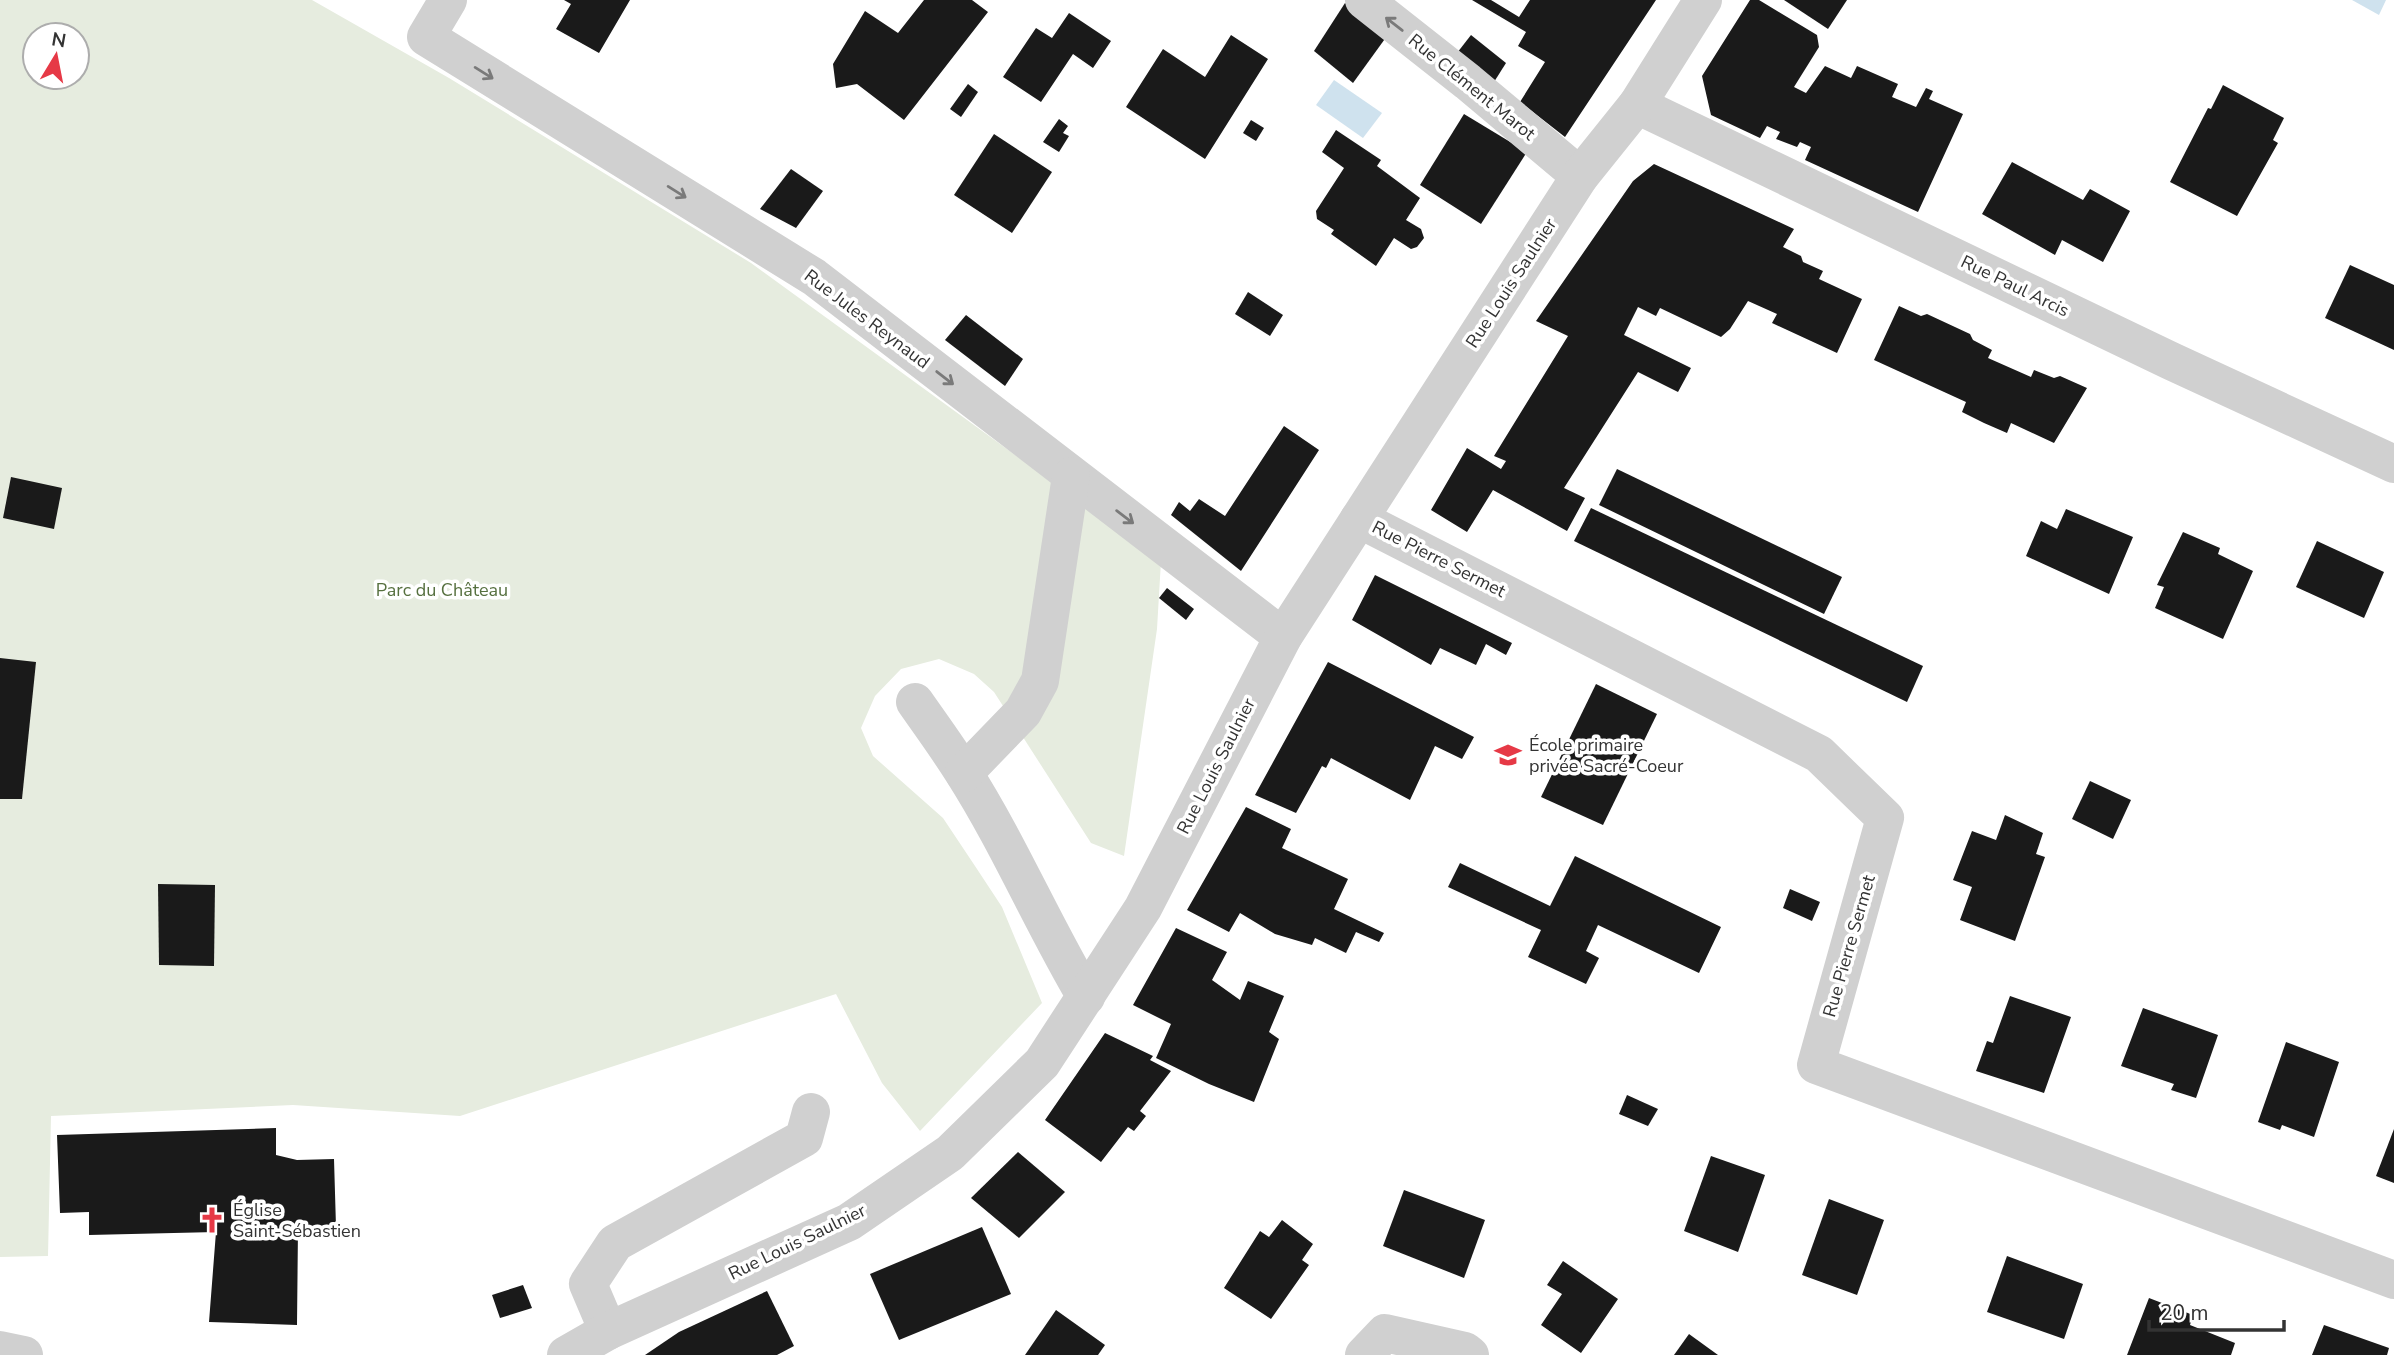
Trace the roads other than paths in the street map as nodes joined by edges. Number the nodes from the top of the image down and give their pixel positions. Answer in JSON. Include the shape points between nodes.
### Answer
{"nodes":[{"id":1,"x":448,"y":0,"type":"edge"},
{"id":2,"x":1364,"y":0,"type":"edge"},
{"id":3,"x":1703,"y":0,"type":"edge"},
{"id":4,"x":1637,"y":105,"type":"junction"},
{"id":5,"x":1580,"y":176,"type":"junction"},
{"id":6,"x":2394,"y":464,"type":"edge"},
{"id":7,"x":1071,"y":475,"type":"junction"},
{"id":8,"x":1359,"y":519,"type":"junction"},
{"id":9,"x":1283,"y":637,"type":"junction"},
{"id":10,"x":915,"y":702,"type":"dead end"},
{"id":11,"x":964,"y":773,"type":"junction"},
{"id":12,"x":1086,"y":997,"type":"junction"},
{"id":13,"x":811,"y":1112,"type":"dead end"},
{"id":14,"x":2394,"y":1280,"type":"edge"},
{"id":15,"x":608,"y":1331,"type":"junction"},
{"id":16,"x":0,"y":1350,"type":"edge"},
{"id":17,"x":24,"y":1355,"type":"edge"},
{"id":18,"x":566,"y":1355,"type":"edge"},
{"id":19,"x":1364,"y":1355,"type":"edge"},
{"id":20,"x":1470,"y":1355,"type":"edge"}],
"edges":[{"from":1,"to":7,"type":"street","name":"Rue Jules Reynaud","one_way":true,"via":[[426,37],[814,276]]},
{"from":5,"to":2,"type":"street","name":"Rue Clément Marot","one_way":true},
{"from":3,"to":4,"type":"street","name":"Rue Louis Saulnier"},
{"from":4,"to":5,"type":"street","name":"Rue Louis Saulnier"},
{"from":4,"to":6,"type":"street","name":"Rue Paul Arcis"},
{"from":5,"to":8,"type":"street","name":"Rue Louis Saulnier"},
{"from":7,"to":9,"type":"street","name":"Rue Jules Reynaud","one_way":true},
{"from":7,"to":11,"type":"street","via":[[1040,681],[1023,712]]},
{"from":8,"to":9,"type":"street","name":"Rue Louis Saulnier"},
{"from":8,"to":14,"type":"street","name":"Rue Pierre Sermet","via":[[1819,754],[1885,818],[1816,1065]]},
{"from":9,"to":12,"type":"street","name":"Rue Louis Saulnier","via":[[1143,908]]},
{"from":10,"to":11,"type":"street"},
{"from":11,"to":12,"type":"street"},
{"from":12,"to":15,"type":"street","name":"Rue Louis Saulnier","via":[[1042,1063],[950,1153],[849,1222]]},
{"from":13,"to":15,"type":"street","via":[[804,1138],[615,1242],[589,1284]]},
{"from":15,"to":18,"type":"street","name":"Rue Louis Saulnier"},
{"from":16,"to":17,"type":"street"},
{"from":19,"to":20,"type":"street","via":[[1385,1333]]}]}
